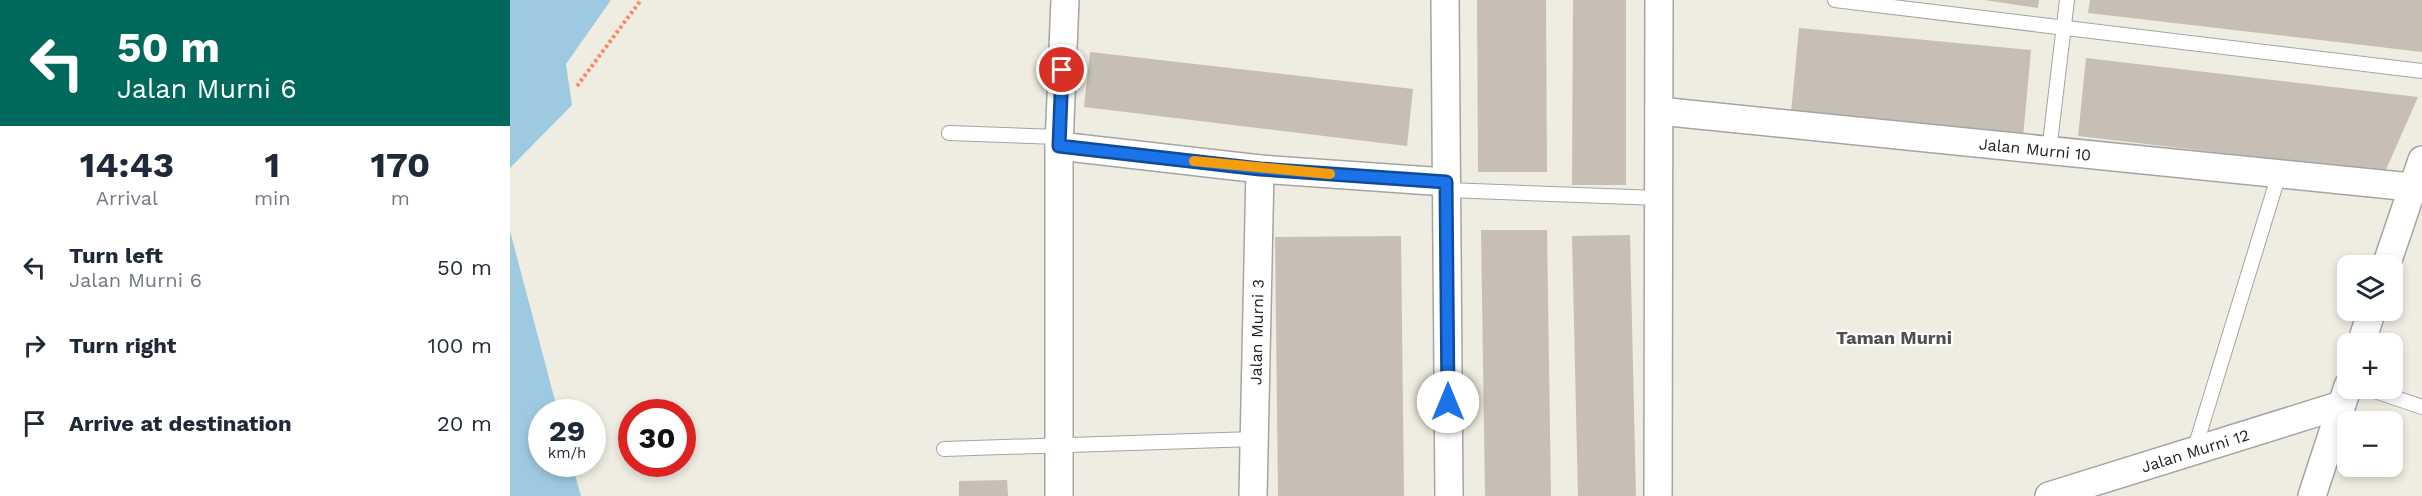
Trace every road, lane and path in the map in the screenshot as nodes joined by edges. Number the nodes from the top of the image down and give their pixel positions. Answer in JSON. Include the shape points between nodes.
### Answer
{"nodes":[{"id":1,"x":641,"y":0,"type":"edge"},
{"id":2,"x":1065,"y":0,"type":"edge"},
{"id":3,"x":1445,"y":0,"type":"edge"},
{"id":4,"x":1659,"y":0,"type":"edge"},
{"id":5,"x":1835,"y":0,"type":"edge"},
{"id":6,"x":2067,"y":0,"type":"edge"},
{"id":7,"x":2063,"y":28,"type":"junction"},
{"id":8,"x":2422,"y":71,"type":"edge"},
{"id":9,"x":577,"y":86,"type":"dead end"},
{"id":10,"x":1659,"y":111,"type":"junction"},
{"id":11,"x":949,"y":133,"type":"dead end"},
{"id":12,"x":1059,"y":141,"type":"junction"},
{"id":13,"x":2049,"y":151,"type":"junction"},
{"id":14,"x":1260,"y":169,"type":"junction"},
{"id":15,"x":2278,"y":174,"type":"junction"},
{"id":16,"x":2418,"y":176,"type":"edge"},
{"id":17,"x":1447,"y":186,"type":"junction"},
{"id":18,"x":1659,"y":198,"type":"junction"},
{"id":19,"x":2390,"y":255,"type":"edge"},
{"id":20,"x":2337,"y":399,"type":"edge"},
{"id":21,"x":2343,"y":399,"type":"edge"},
{"id":22,"x":2398,"y":399,"type":"edge"},
{"id":23,"x":2422,"y":407,"type":"edge"},
{"id":24,"x":1254,"y":439,"type":"junction"},
{"id":25,"x":1059,"y":445,"type":"junction"},
{"id":26,"x":944,"y":449,"type":"dead end"},
{"id":27,"x":2194,"y":451,"type":"junction"},
{"id":28,"x":1059,"y":496,"type":"edge"},
{"id":29,"x":1253,"y":496,"type":"edge"},
{"id":30,"x":1449,"y":496,"type":"edge"},
{"id":31,"x":1658,"y":496,"type":"edge"},
{"id":32,"x":2049,"y":496,"type":"edge"},
{"id":33,"x":2312,"y":496,"type":"edge"}],
"edges":[{"from":1,"to":9,"type":"path"},
{"from":2,"to":12,"type":"street"},
{"from":3,"to":17,"type":"street"},
{"from":4,"to":10,"type":"street"},
{"from":5,"to":7,"type":"lane"},
{"from":6,"to":7,"type":"lane"},
{"from":7,"to":8,"type":"lane"},
{"from":7,"to":13,"type":"lane"},
{"from":10,"to":13,"type":"street","name":"Jalan Murni 10"},
{"from":10,"to":18,"type":"street"},
{"from":11,"to":12,"type":"lane"},
{"from":12,"to":14,"type":"street"},
{"from":12,"to":25,"type":"street"},
{"from":13,"to":15,"type":"street","name":"Jalan Murni 10"},
{"from":14,"to":17,"type":"street"},
{"from":14,"to":24,"type":"street","name":"Jalan Murni 3"},
{"from":15,"to":16,"type":"street","name":"Jalan Murni 10"},
{"from":15,"to":27,"type":"lane"},
{"from":16,"to":19,"type":"street"},
{"from":17,"to":18,"type":"lane"},
{"from":17,"to":30,"type":"street"},
{"from":18,"to":31,"type":"street"},
{"from":20,"to":27,"type":"street","name":"Jalan Murni 12"},
{"from":21,"to":33,"type":"street"},
{"from":22,"to":23,"type":"lane"},
{"from":24,"to":25,"type":"lane"},
{"from":24,"to":29,"type":"street","name":"Jalan Murni 3"},
{"from":25,"to":26,"type":"lane"},
{"from":25,"to":28,"type":"street"},
{"from":27,"to":32,"type":"street","name":"Jalan Murni 12"}]}
